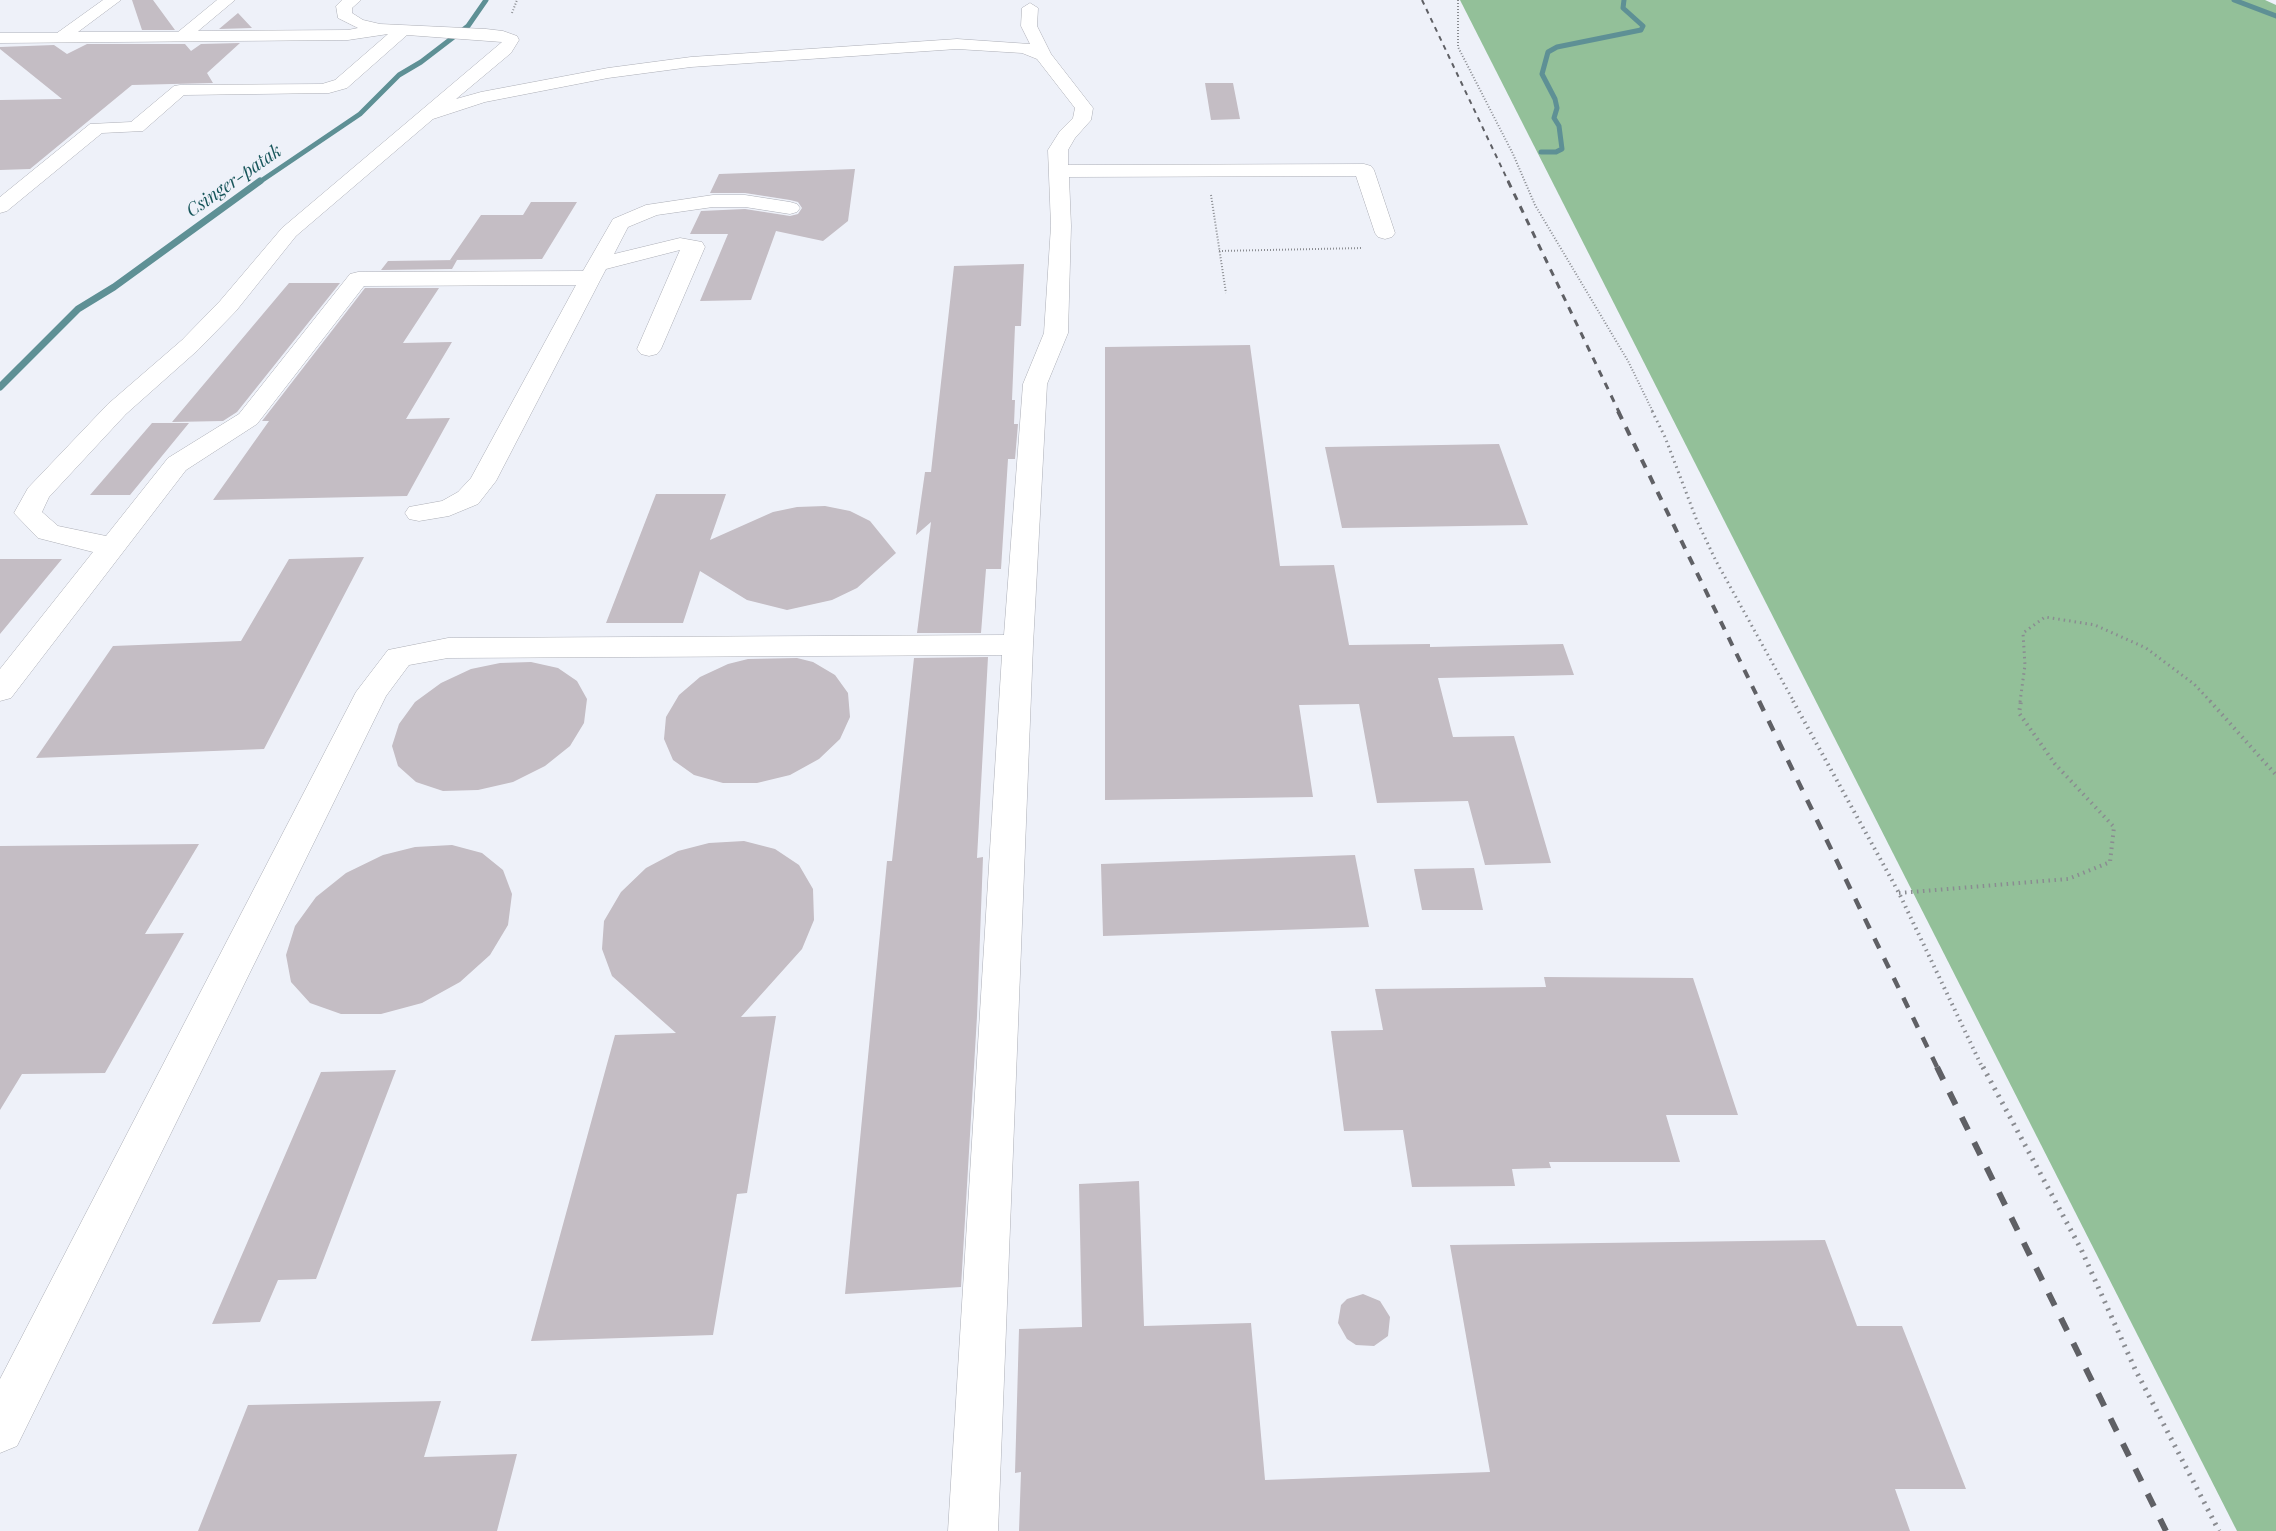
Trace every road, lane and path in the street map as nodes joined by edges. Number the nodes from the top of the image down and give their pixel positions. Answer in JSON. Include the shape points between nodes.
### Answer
{"nodes":[{"id":1,"x":113,"y":0,"type":"edge"},
{"id":2,"x":227,"y":0,"type":"edge"},
{"id":3,"x":353,"y":0,"type":"edge"},
{"id":4,"x":1458,"y":0,"type":"edge"},
{"id":5,"x":1030,"y":8,"type":"dead end"},
{"id":6,"x":380,"y":29,"type":"junction"},
{"id":7,"x":403,"y":30,"type":"junction"},
{"id":8,"x":181,"y":37,"type":"junction"},
{"id":9,"x":0,"y":38,"type":"edge"},
{"id":10,"x":60,"y":38,"type":"junction"},
{"id":11,"x":1043,"y":55,"type":"junction"},
{"id":12,"x":425,"y":116,"type":"junction"},
{"id":13,"x":1059,"y":171,"type":"junction"},
{"id":14,"x":1207,"y":171,"type":"junction"},
{"id":15,"x":0,"y":207,"type":"edge"},
{"id":16,"x":790,"y":208,"type":"dead end"},
{"id":17,"x":1385,"y":233,"type":"dead end"},
{"id":18,"x":1368,"y":248,"type":"dead end"},
{"id":19,"x":1219,"y":251,"type":"junction"},
{"id":20,"x":594,"y":272,"type":"junction"},
{"id":21,"x":1226,"y":293,"type":"dead end"},
{"id":22,"x":649,"y":348,"type":"dead end"},
{"id":23,"x":419,"y":513,"type":"dead end"},
{"id":24,"x":112,"y":546,"type":"junction"},
{"id":25,"x":1018,"y":645,"type":"junction"},
{"id":26,"x":0,"y":690,"type":"edge"},
{"id":27,"x":2276,"y":775,"type":"edge"},
{"id":28,"x":1899,"y":893,"type":"junction"},
{"id":29,"x":0,"y":1430,"type":"edge"},
{"id":30,"x":973,"y":1531,"type":"edge"},
{"id":31,"x":2219,"y":1531,"type":"edge"}],
"edges":[{"from":1,"to":10,"type":"street"},
{"from":2,"to":8,"type":"street"},
{"from":3,"to":6,"type":"street","via":[[344,6],[344,15]]},
{"from":4,"to":28,"type":"path","via":[[1458,47],[1535,205],[1628,361],[1665,437],[1716,561]]},
{"from":5,"to":11,"type":"street","via":[[1029,26]]},
{"from":6,"to":7,"type":"street"},
{"from":6,"to":8,"type":"street","via":[[348,35]]},
{"from":7,"to":12,"type":"street","via":[[471,33],[511,40]]},
{"from":7,"to":15,"type":"street","via":[[340,84],[324,89],[180,90],[136,128],[98,128]]},
{"from":8,"to":10,"type":"street"},
{"from":9,"to":10,"type":"street"},
{"from":11,"to":12,"type":"street","via":[[1024,48],[957,44],[691,62],[614,62]]},
{"from":11,"to":13,"type":"street","via":[[1084,108],[1082,120],[1058,150]]},
{"from":12,"to":24,"type":"street","via":[[289,232],[228,306],[117,409],[37,494],[28,513],[48,532]]},
{"from":13,"to":14,"type":"street"},
{"from":13,"to":25,"type":"street","via":[[1061,226],[1056,333],[1035,384]]},
{"from":14,"to":17,"type":"street","via":[[1364,170]]},
{"from":14,"to":19,"type":"path"},
{"from":16,"to":20,"type":"street","via":[[713,201],[653,208],[620,223]]},
{"from":18,"to":19,"type":"path"},
{"from":19,"to":21,"type":"path"},
{"from":20,"to":22,"type":"street","via":[[680,244],[694,247]]},
{"from":20,"to":23,"type":"street","via":[[483,481],[468,498],[449,508]]},
{"from":20,"to":24,"type":"street","via":[[358,279],[248,419],[177,464]]},
{"from":24,"to":26,"type":"street"},
{"from":25,"to":29,"type":"street","via":[[448,648],[399,657],[372,692]]},
{"from":25,"to":30,"type":"street"},
{"from":27,"to":28,"type":"path","via":[[2194,684],[2146,648],[2095,625],[2045,617],[2023,633],[2025,665],[2019,713],[2055,764],[2114,827],[2110,862],[2068,879]]},
{"from":28,"to":31,"type":"path","via":[[1984,1072],[2081,1249],[2135,1369]]}]}
